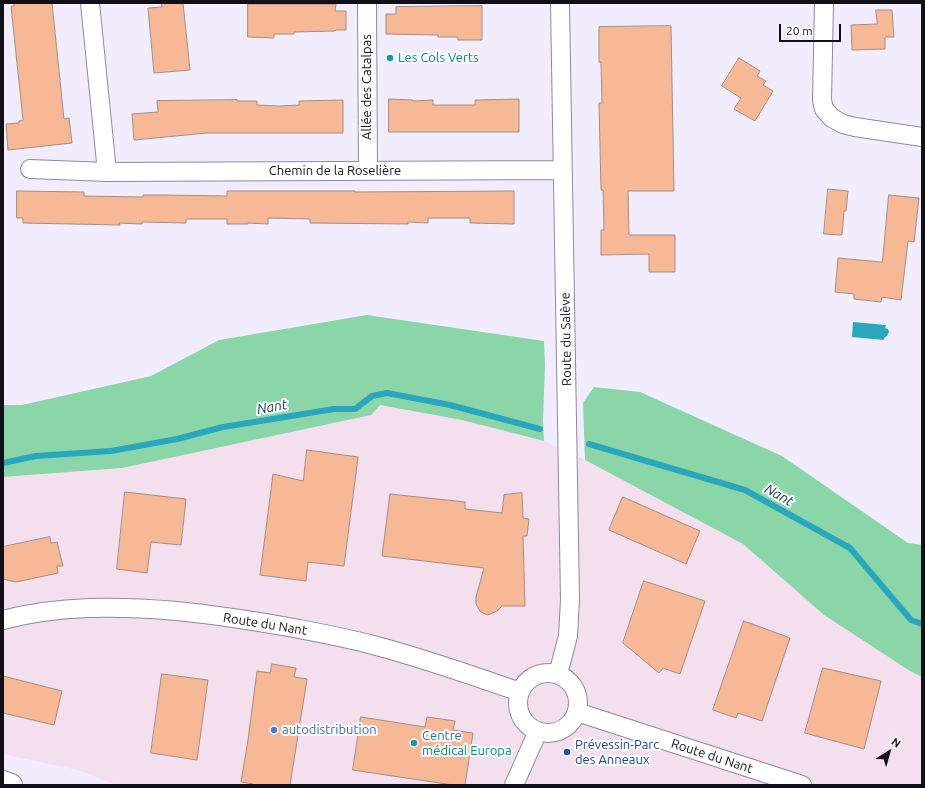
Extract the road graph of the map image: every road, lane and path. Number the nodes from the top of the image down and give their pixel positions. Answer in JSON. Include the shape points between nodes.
{"nodes":[{"id":1,"x":90,"y":3,"type":"edge"},
{"id":2,"x":366,"y":3,"type":"edge"},
{"id":3,"x":560,"y":3,"type":"edge"},
{"id":4,"x":824,"y":3,"type":"edge"},
{"id":5,"x":922,"y":137,"type":"edge"},
{"id":6,"x":30,"y":169,"type":"dead end"},
{"id":7,"x":562,"y":170,"type":"junction"},
{"id":8,"x":368,"y":171,"type":"junction"},
{"id":9,"x":107,"y":172,"type":"junction"},
{"id":10,"x":3,"y":620,"type":"edge"},
{"id":11,"x":558,"y":674,"type":"junction"},
{"id":12,"x":520,"y":692,"type":"junction"},
{"id":13,"x":577,"y":712,"type":"junction"},
{"id":14,"x":538,"y":731,"type":"junction"},
{"id":15,"x":3,"y":782,"type":"edge"},
{"id":16,"x":11,"y":785,"type":"edge"},
{"id":17,"x":514,"y":785,"type":"edge"},
{"id":18,"x":802,"y":785,"type":"edge"}],
"edges":[{"from":1,"to":9,"type":"street"},
{"from":2,"to":8,"type":"street","name":"Allée des Catalpas"},
{"from":3,"to":7,"type":"street","name":"Route du Salève"},
{"from":4,"to":5,"type":"street","via":[[824,109],[832,118],[855,128]]},
{"from":6,"to":9,"type":"street","name":"Chemin de la Roselière"},
{"from":7,"to":8,"type":"street","name":"Chemin de la Roselière"},
{"from":7,"to":11,"type":"street","name":"Route du Salève","via":[[570,600],[568,636]]},
{"from":8,"to":9,"type":"street","name":"Chemin de la Roselière"},
{"from":10,"to":12,"type":"street","name":"Route du Nant","via":[[50,611],[89,608],[195,613],[333,635],[417,657]]},
{"from":11,"to":12,"type":"street","via":[[545,672],[532,677]]},
{"from":11,"to":13,"type":"street","via":[[574,686],[578,699]]},
{"from":12,"to":14,"type":"street","via":[[519,712],[526,724]]},
{"from":13,"to":14,"type":"street","via":[[571,722],[561,730],[550,733]]},
{"from":13,"to":18,"type":"street","name":"Route du Nant"},
{"from":14,"to":17,"type":"street"},
{"from":15,"to":16,"type":"main road"}]}
